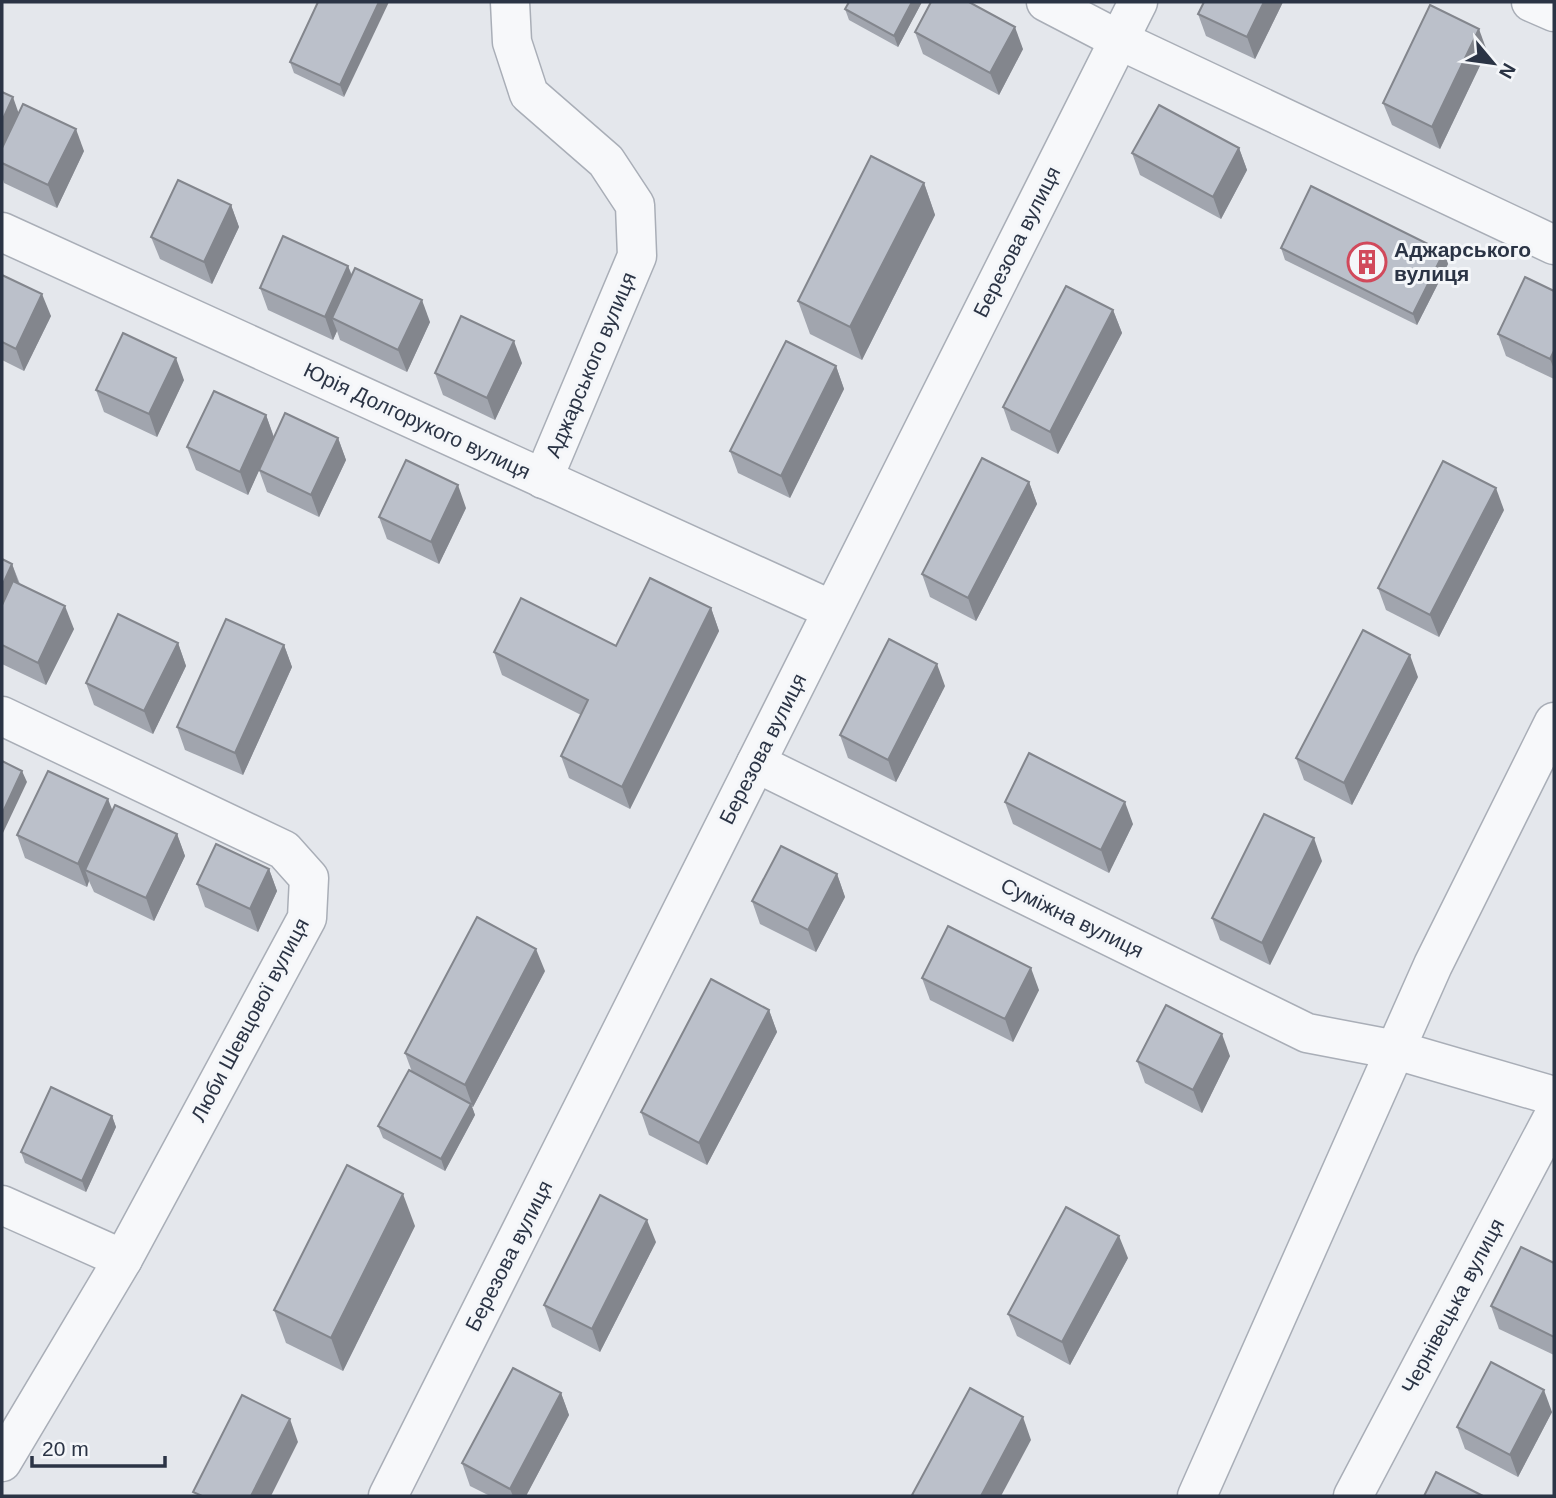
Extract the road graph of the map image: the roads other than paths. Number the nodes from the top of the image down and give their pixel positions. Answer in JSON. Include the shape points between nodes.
{"nodes":[{"id":1,"x":510,"y":2,"type":"edge"},
{"id":2,"x":1046,"y":2,"type":"edge"},
{"id":3,"x":1138,"y":2,"type":"edge"},
{"id":4,"x":1531,"y":2,"type":"edge"},
{"id":5,"x":1554,"y":12,"type":"edge"},
{"id":6,"x":1119,"y":40,"type":"junction"},
{"id":7,"x":2,"y":232,"type":"edge"},
{"id":8,"x":1554,"y":245,"type":"edge"},
{"id":9,"x":543,"y":479,"type":"junction"},
{"id":10,"x":832,"y":610,"type":"junction"},
{"id":11,"x":2,"y":716,"type":"edge"},
{"id":12,"x":1554,"y":722,"type":"edge"},
{"id":13,"x":756,"y":763,"type":"junction"},
{"id":14,"x":1396,"y":1050,"type":"junction"},
{"id":15,"x":1554,"y":1096,"type":"edge"},
{"id":16,"x":1554,"y":1115,"type":"edge"},
{"id":17,"x":2,"y":1205,"type":"edge"},
{"id":18,"x":123,"y":1259,"type":"junction"},
{"id":19,"x":2,"y":1462,"type":"edge"},
{"id":20,"x":388,"y":1496,"type":"edge"},
{"id":21,"x":1197,"y":1496,"type":"edge"},
{"id":22,"x":1353,"y":1496,"type":"edge"}],
"edges":[{"from":1,"to":9,"type":"street","name":"Аджарського вулиця","via":[[512,42],[530,94],[606,161],[635,205],[637,256]]},
{"from":2,"to":6,"type":"street"},
{"from":3,"to":6,"type":"street","name":"Березова вулиця"},
{"from":4,"to":5,"type":"street"},
{"from":6,"to":8,"type":"street"},
{"from":6,"to":10,"type":"street","name":"Березова вулиця"},
{"from":7,"to":9,"type":"street","name":"Юрія Долгорукого вулиця"},
{"from":9,"to":10,"type":"street","name":"Юрія Долгорукого вулиця"},
{"from":10,"to":13,"type":"street","name":"Березова вулиця"},
{"from":11,"to":18,"type":"street","name":"Люби Шевцової вулиця","via":[[284,850],[309,878],[307,918]]},
{"from":12,"to":14,"type":"street","via":[[1433,965]]},
{"from":13,"to":14,"type":"street","name":"Суміжна вулиця","via":[[1307,1033]]},
{"from":13,"to":20,"type":"street","name":"Березова вулиця"},
{"from":14,"to":15,"type":"street","name":"Суміжна вулиця"},
{"from":14,"to":21,"type":"street"},
{"from":16,"to":22,"type":"street","name":"Чернівецька вулиця"},
{"from":17,"to":18,"type":"street"},
{"from":18,"to":19,"type":"street","name":"Люби Шевцової вулиця"}]}
